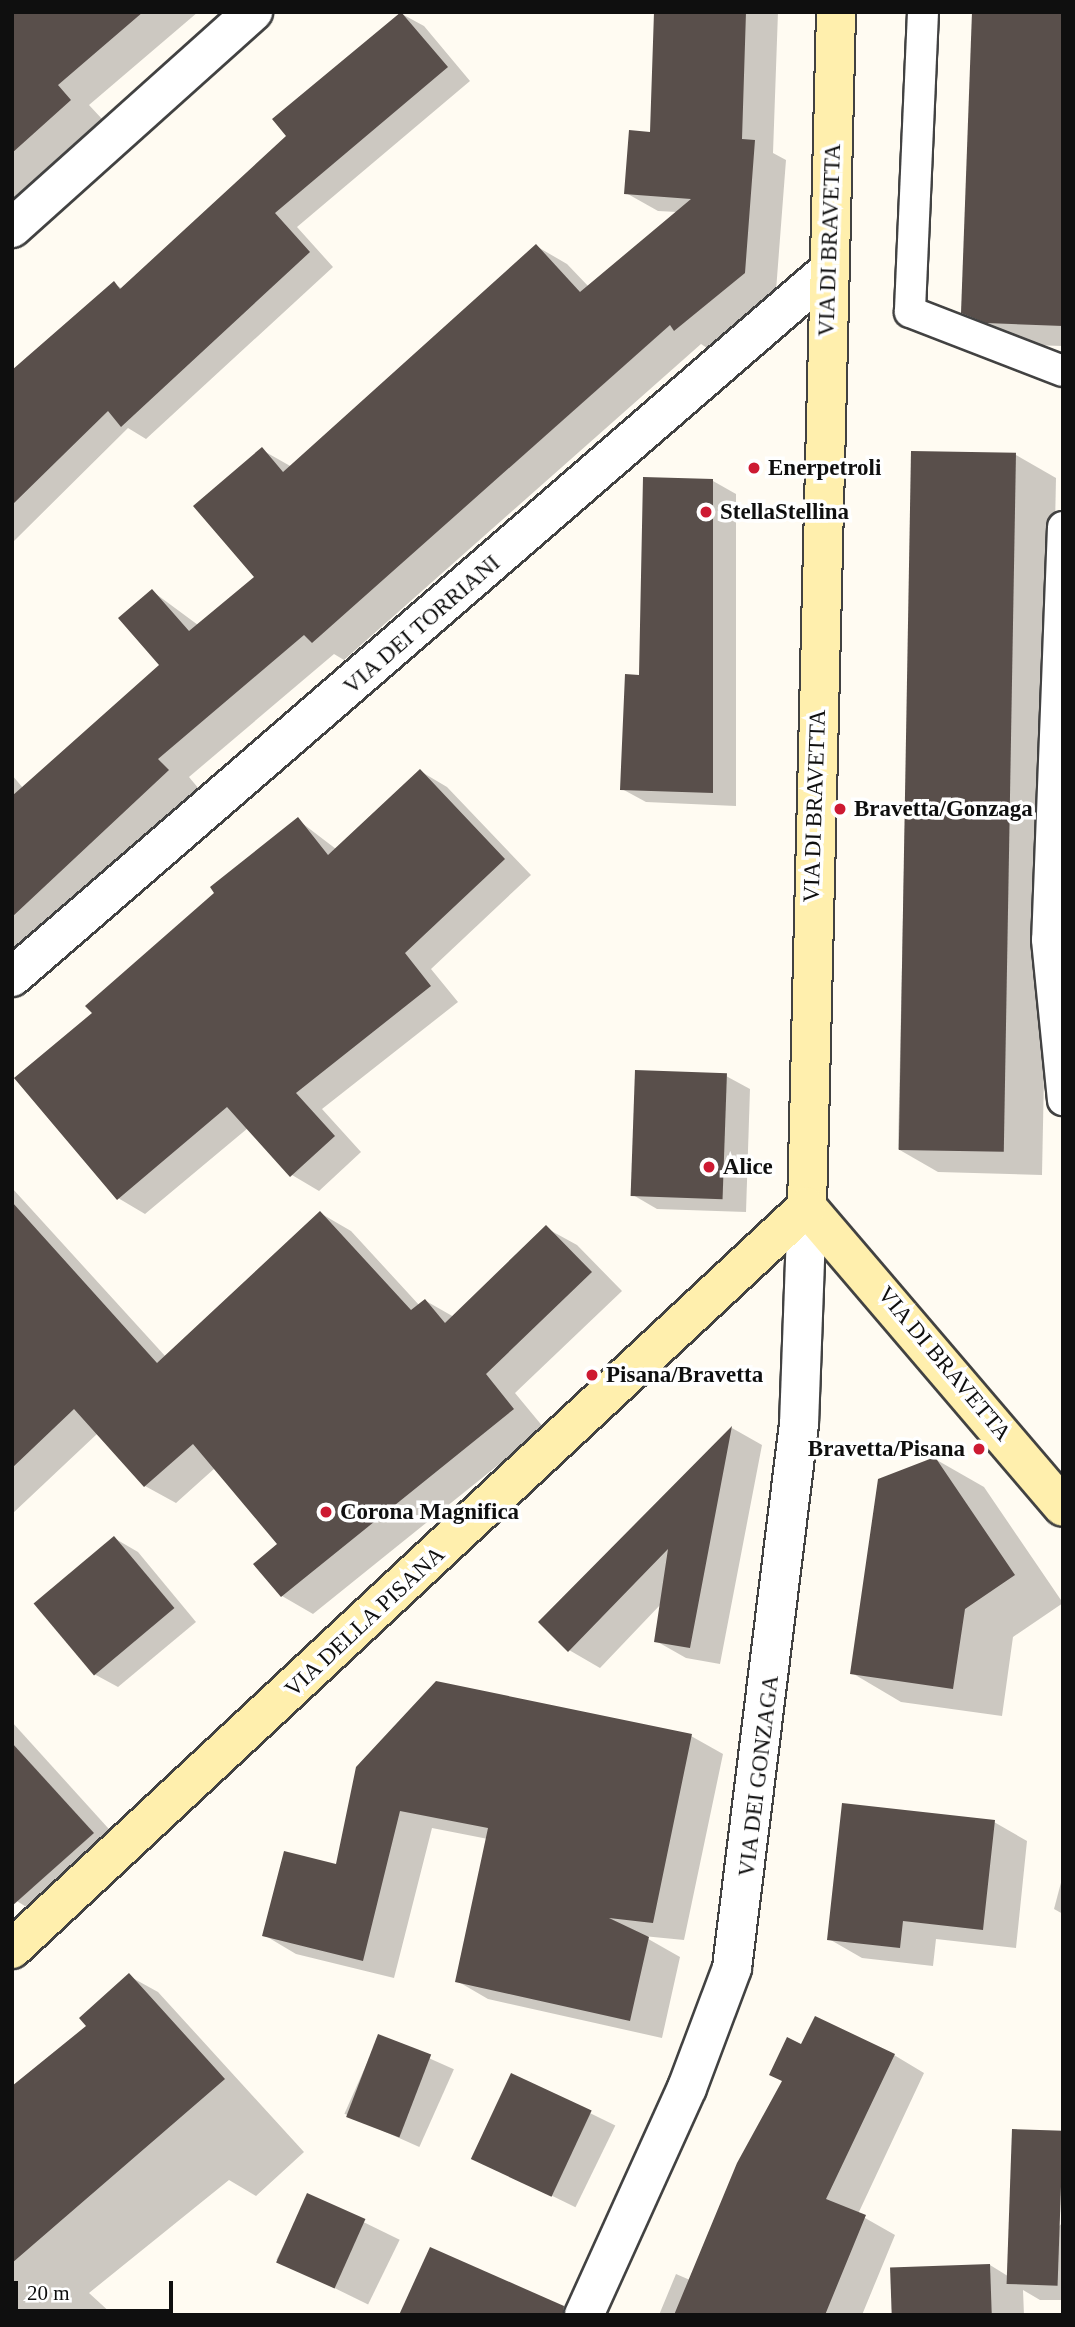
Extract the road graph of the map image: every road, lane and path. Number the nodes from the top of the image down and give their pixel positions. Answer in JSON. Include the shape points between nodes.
{"nodes":[{"id":1,"x":253,"y":12,"type":"edge"},
{"id":2,"x":836,"y":12,"type":"edge"},
{"id":3,"x":923,"y":12,"type":"edge"},
{"id":4,"x":12,"y":228,"type":"edge"},
{"id":5,"x":829,"y":270,"type":"junction"},
{"id":6,"x":1063,"y":371,"type":"edge"},
{"id":7,"x":1063,"y":527,"type":"edge"},
{"id":8,"x":12,"y":976,"type":"edge"},
{"id":9,"x":1063,"y":1100,"type":"edge"},
{"id":10,"x":807,"y":1207,"type":"junction"},
{"id":11,"x":1063,"y":1507,"type":"edge"},
{"id":12,"x":12,"y":1949,"type":"edge"},
{"id":13,"x":584,"y":2315,"type":"edge"}],
"edges":[{"from":1,"to":4,"type":"street"},
{"from":2,"to":5,"type":"main road","name":"VIA DI BRAVETTA"},
{"from":3,"to":6,"type":"lane","via":[[910,312]]},
{"from":5,"to":8,"type":"street","name":"VIA DEI TORRIANI"},
{"from":5,"to":10,"type":"main road","name":"VIA DI BRAVETTA"},
{"from":7,"to":9,"type":"lane","via":[[1047,940]]},
{"from":10,"to":11,"type":"main road","name":"VIA DI BRAVETTA"},
{"from":10,"to":12,"type":"main road","name":"VIA DELLA PISANA"},
{"from":10,"to":13,"type":"street","name":"VIA DEI GONZAGA","via":[[799,1424],[732,1968],[687,2088]]}]}
